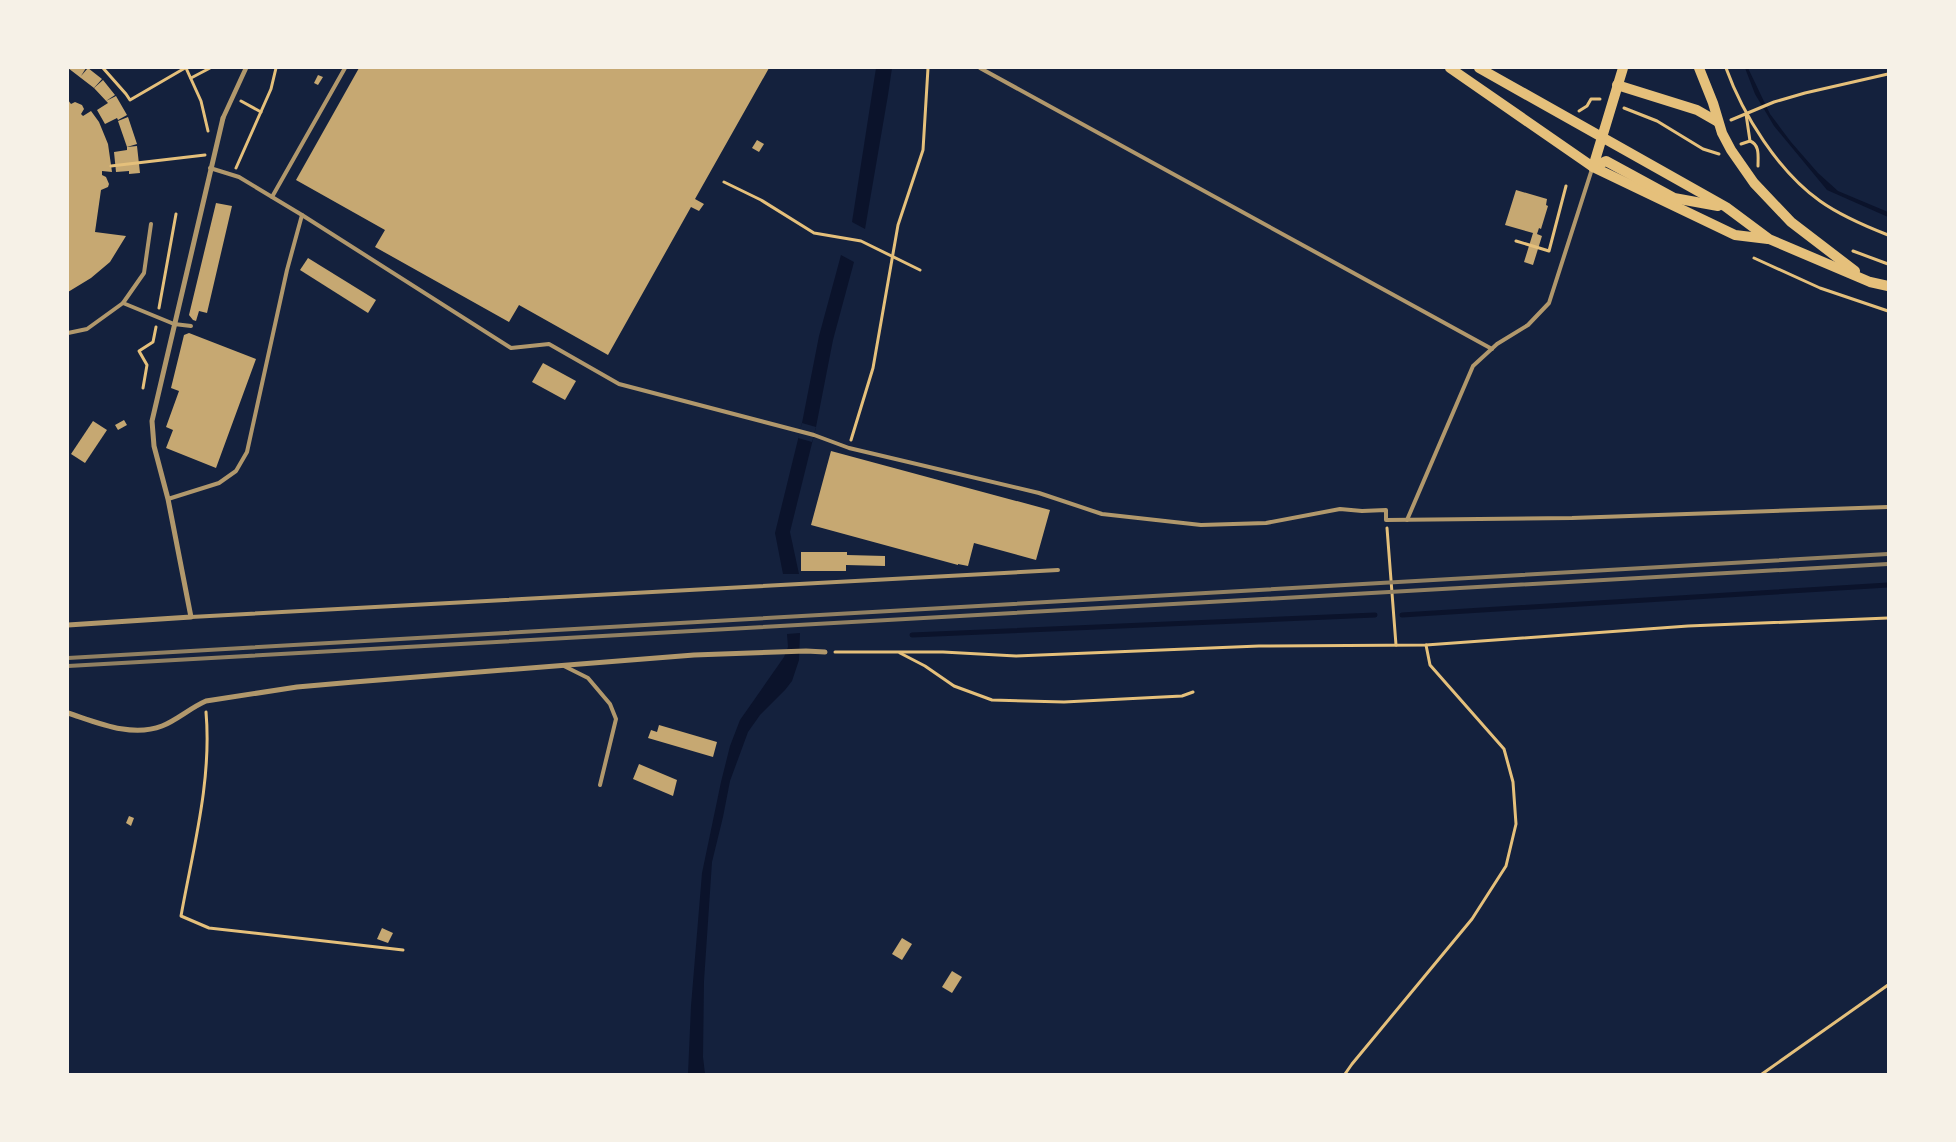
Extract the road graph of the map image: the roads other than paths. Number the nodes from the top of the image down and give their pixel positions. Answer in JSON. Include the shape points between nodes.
{"nodes":[{"id":1,"x":246,"y":68,"type":"edge"},
{"id":2,"x":345,"y":68,"type":"edge"},
{"id":3,"x":980,"y":68,"type":"edge"},
{"id":4,"x":1450,"y":68,"type":"edge"},
{"id":5,"x":1479,"y":68,"type":"edge"},
{"id":6,"x":1623,"y":68,"type":"edge"},
{"id":7,"x":1699,"y":68,"type":"edge"},
{"id":8,"x":1617,"y":85,"type":"junction"},
{"id":9,"x":223,"y":118,"type":"joint"},
{"id":10,"x":1718,"y":122,"type":"junction"},
{"id":11,"x":1602,"y":137,"type":"junction"},
{"id":12,"x":1593,"y":167,"type":"junction"},
{"id":13,"x":210,"y":168,"type":"junction"},
{"id":14,"x":272,"y":197,"type":"junction"},
{"id":15,"x":1726,"y":207,"type":"junction"},
{"id":16,"x":302,"y":215,"type":"junction"},
{"id":17,"x":151,"y":224,"type":"dead end"},
{"id":18,"x":1769,"y":239,"type":"junction"},
{"id":19,"x":1870,"y":282,"type":"junction"},
{"id":20,"x":1888,"y":286,"type":"edge"},
{"id":21,"x":122,"y":303,"type":"junction"},
{"id":22,"x":174,"y":324,"type":"junction"},
{"id":23,"x":191,"y":326,"type":"dead end"},
{"id":24,"x":68,"y":333,"type":"edge"},
{"id":25,"x":1492,"y":349,"type":"junction"},
{"id":26,"x":168,"y":499,"type":"junction"},
{"id":27,"x":1888,"y":507,"type":"edge"},
{"id":28,"x":1406,"y":520,"type":"junction"},
{"id":29,"x":1058,"y":570,"type":"dead end"},
{"id":30,"x":190,"y":617,"type":"junction"},
{"id":31,"x":68,"y":625,"type":"edge"},
{"id":32,"x":825,"y":652,"type":"road end"},
{"id":33,"x":564,"y":666,"type":"junction"},
{"id":34,"x":68,"y":713,"type":"edge"},
{"id":35,"x":600,"y":785,"type":"dead end"}],
"edges":[{"from":1,"to":9,"type":"street"},
{"from":2,"to":14,"type":"lane"},
{"from":3,"to":25,"type":"lane"},
{"from":4,"to":12,"type":"main road"},
{"from":5,"to":11,"type":"main road"},
{"from":6,"to":8,"type":"main road"},
{"from":7,"to":10,"type":"main road"},
{"from":8,"to":10,"type":"main road","via":[[1697,110]]},
{"from":8,"to":11,"type":"main road"},
{"from":9,"to":13,"type":"street"},
{"from":10,"to":19,"type":"main road","via":[[1731,150],[1779,211]]},
{"from":11,"to":12,"type":"main road"},
{"from":11,"to":15,"type":"main road"},
{"from":12,"to":15,"type":"main road","via":[[1606,161],[1674,198]]},
{"from":12,"to":18,"type":"main road","via":[[1735,235]]},
{"from":12,"to":25,"type":"lane","via":[[1549,304],[1528,325]]},
{"from":13,"to":14,"type":"lane","via":[[232,175]]},
{"from":13,"to":22,"type":"street"},
{"from":14,"to":16,"type":"lane"},
{"from":15,"to":18,"type":"main road"},
{"from":16,"to":26,"type":"lane","via":[[247,452],[236,471],[219,483]]},
{"from":16,"to":28,"type":"lane","via":[[511,348],[549,344],[619,384],[800,431],[849,448],[1039,493],[1102,514],[1201,525],[1266,523],[1340,509],[1386,510],[1386,520]]},
{"from":17,"to":21,"type":"lane","via":[[144,273]]},
{"from":18,"to":19,"type":"main road"},
{"from":19,"to":20,"type":"main road"},
{"from":21,"to":22,"type":"lane"},
{"from":21,"to":24,"type":"lane","via":[[87,329]]},
{"from":22,"to":23,"type":"lane"},
{"from":22,"to":26,"type":"street","via":[[152,421],[154,446]]},
{"from":25,"to":28,"type":"lane","via":[[1473,366]]},
{"from":26,"to":30,"type":"street"},
{"from":27,"to":28,"type":"lane"},
{"from":29,"to":30,"type":"lane"},
{"from":30,"to":31,"type":"street"},
{"from":32,"to":33,"type":"street","via":[[694,655]]},
{"from":33,"to":34,"type":"street","via":[[297,688],[206,701],[162,726],[141,730],[113,727]]},
{"from":33,"to":35,"type":"lane","via":[[588,678],[610,704],[616,719]]}]}
